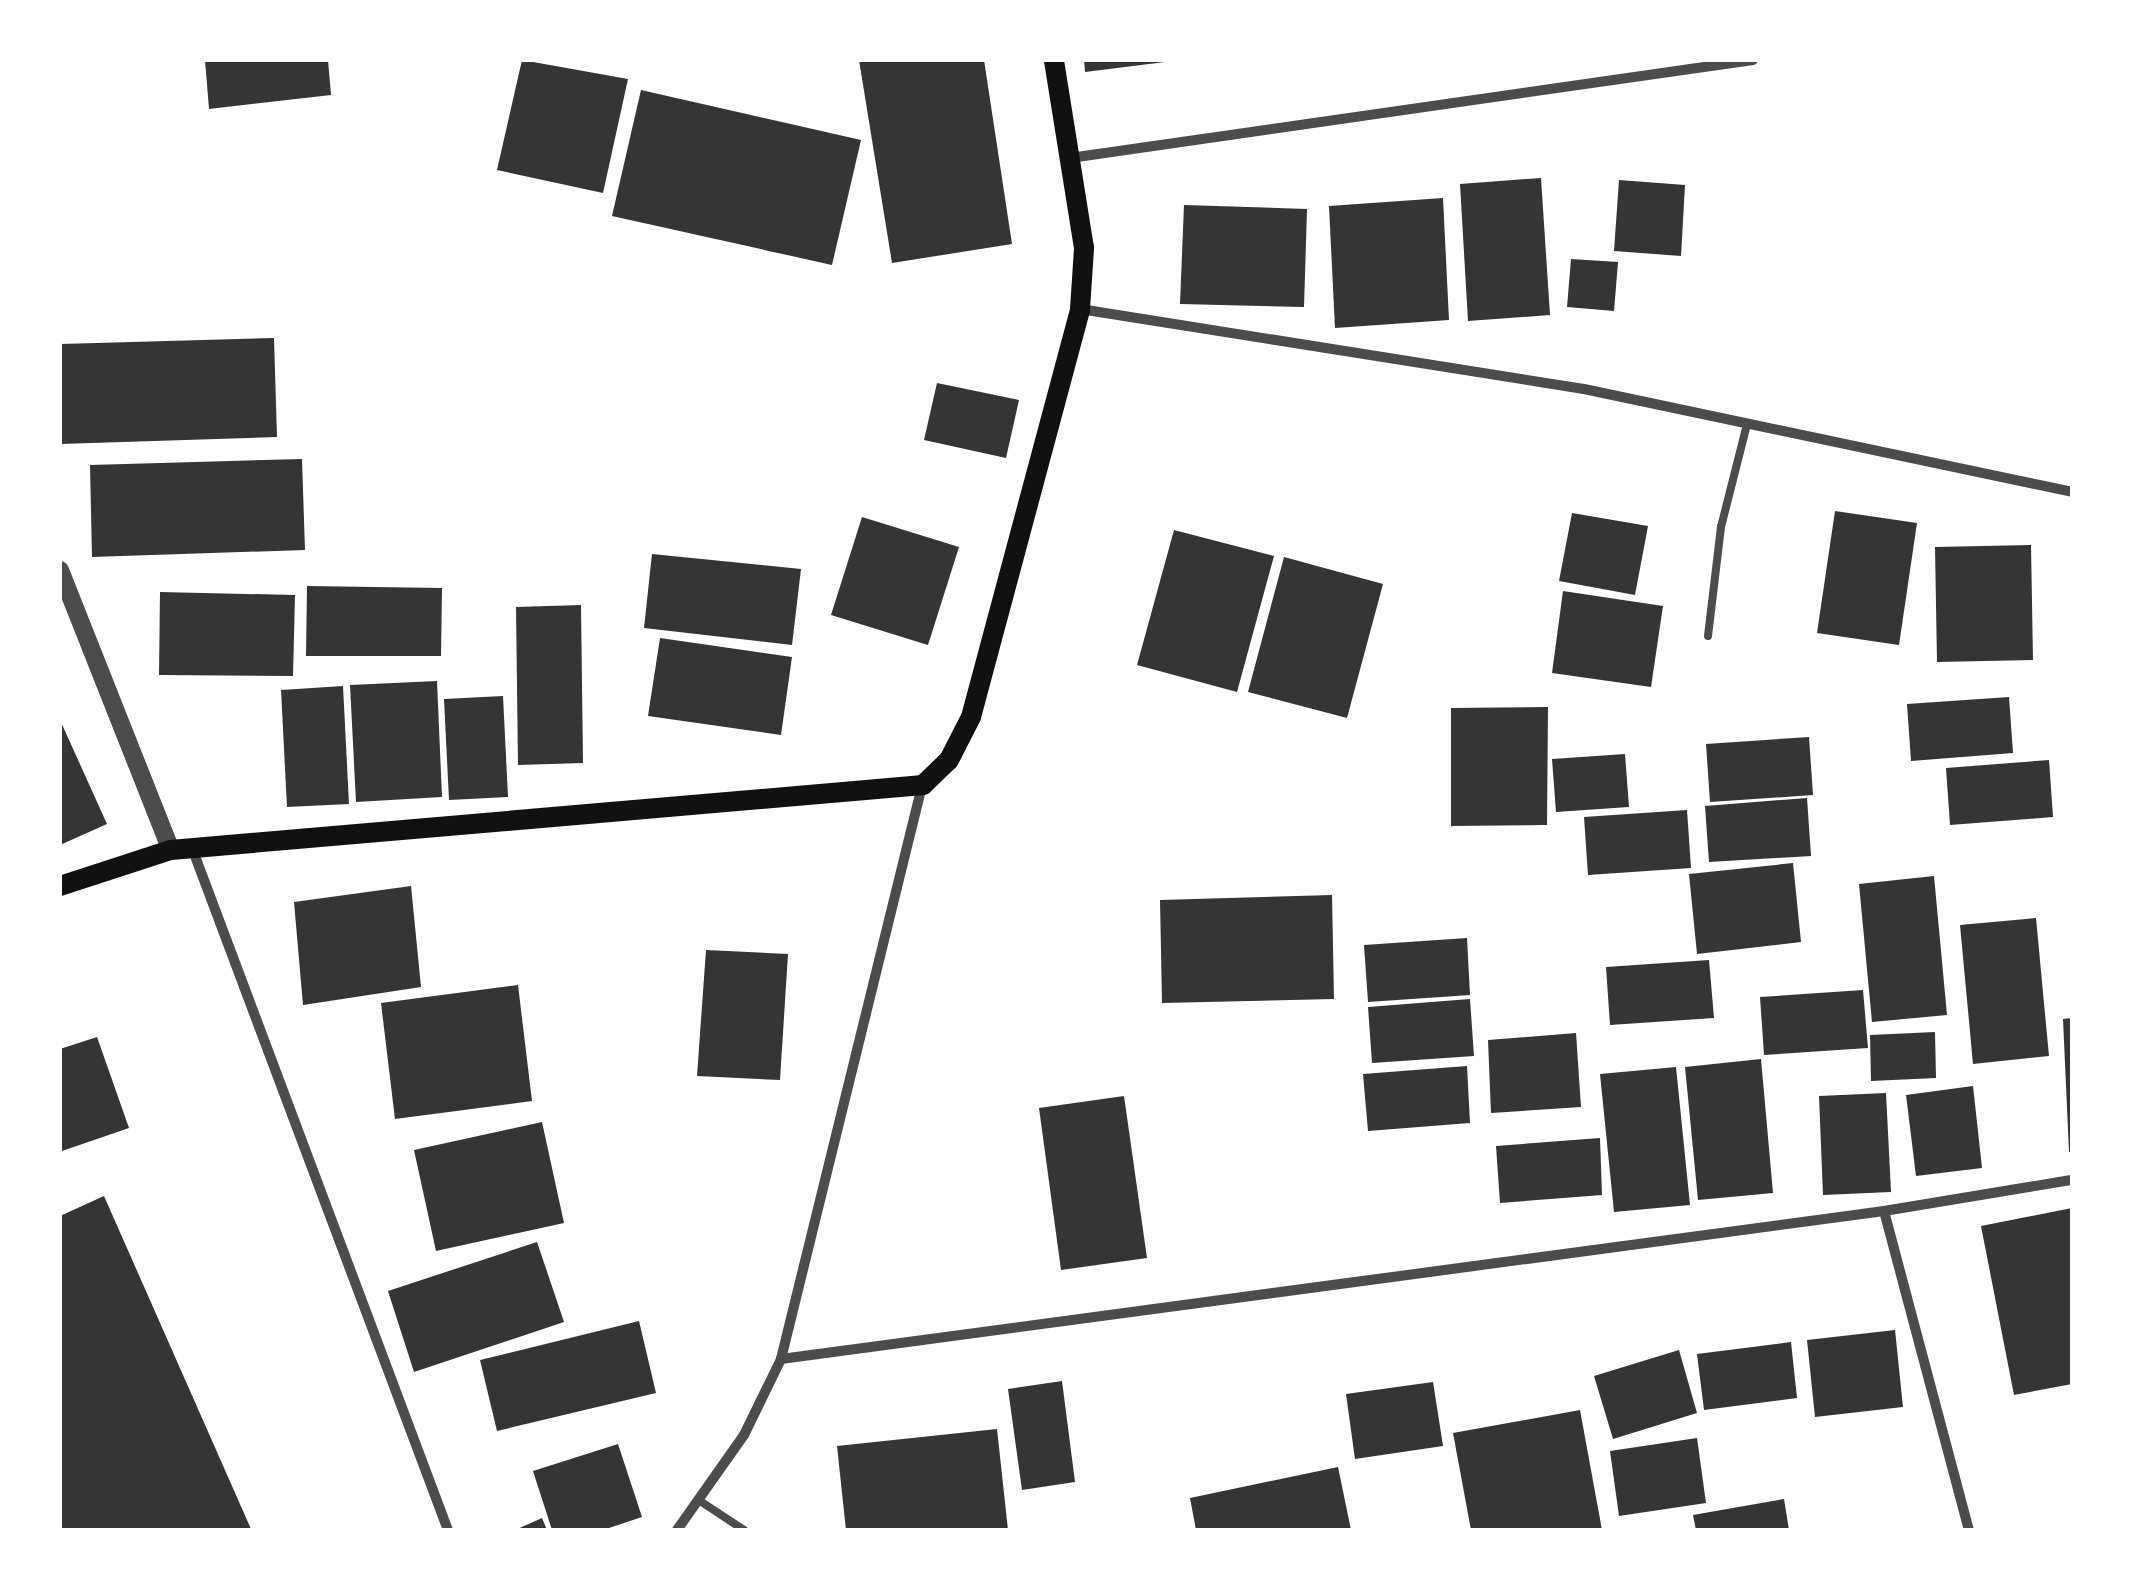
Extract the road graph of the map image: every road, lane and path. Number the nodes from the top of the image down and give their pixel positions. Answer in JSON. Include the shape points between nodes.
{"nodes":[{"id":1,"x":1054,"y":60,"type":"edge"},
{"id":2,"x":1753,"y":60,"type":"edge"},
{"id":3,"x":1070,"y":158,"type":"junction"},
{"id":4,"x":1080,"y":309,"type":"junction"},
{"id":5,"x":1748,"y":424,"type":"junction"},
{"id":6,"x":2072,"y":492,"type":"edge"},
{"id":7,"x":60,"y":570,"type":"edge"},
{"id":8,"x":1708,"y":636,"type":"dead end"},
{"id":9,"x":922,"y":785,"type":"junction"},
{"id":10,"x":182,"y":849,"type":"junction"},
{"id":11,"x":60,"y":886,"type":"edge"},
{"id":12,"x":2072,"y":1180,"type":"edge"},
{"id":13,"x":1884,"y":1211,"type":"junction"},
{"id":14,"x":780,"y":1359,"type":"junction"},
{"id":15,"x":700,"y":1501,"type":"junction"},
{"id":16,"x":448,"y":1530,"type":"edge"},
{"id":17,"x":677,"y":1530,"type":"edge"},
{"id":18,"x":744,"y":1530,"type":"edge"},
{"id":19,"x":1969,"y":1530,"type":"edge"}],
"edges":[{"from":1,"to":3,"type":"main road"},
{"from":2,"to":3,"type":"street"},
{"from":3,"to":4,"type":"main road","via":[[1084,248]]},
{"from":4,"to":5,"type":"street","via":[[1584,389]]},
{"from":4,"to":9,"type":"main road","via":[[972,718],[949,760]]},
{"from":5,"to":6,"type":"street"},
{"from":5,"to":8,"type":"lane","via":[[1721,527]]},
{"from":7,"to":10,"type":"street"},
{"from":9,"to":10,"type":"main road"},
{"from":9,"to":14,"type":"street"},
{"from":10,"to":11,"type":"main road"},
{"from":10,"to":16,"type":"street"},
{"from":12,"to":13,"type":"street"},
{"from":13,"to":14,"type":"street"},
{"from":13,"to":19,"type":"street"},
{"from":14,"to":15,"type":"street","via":[[744,1436]]},
{"from":15,"to":17,"type":"street"},
{"from":15,"to":18,"type":"lane"}]}
